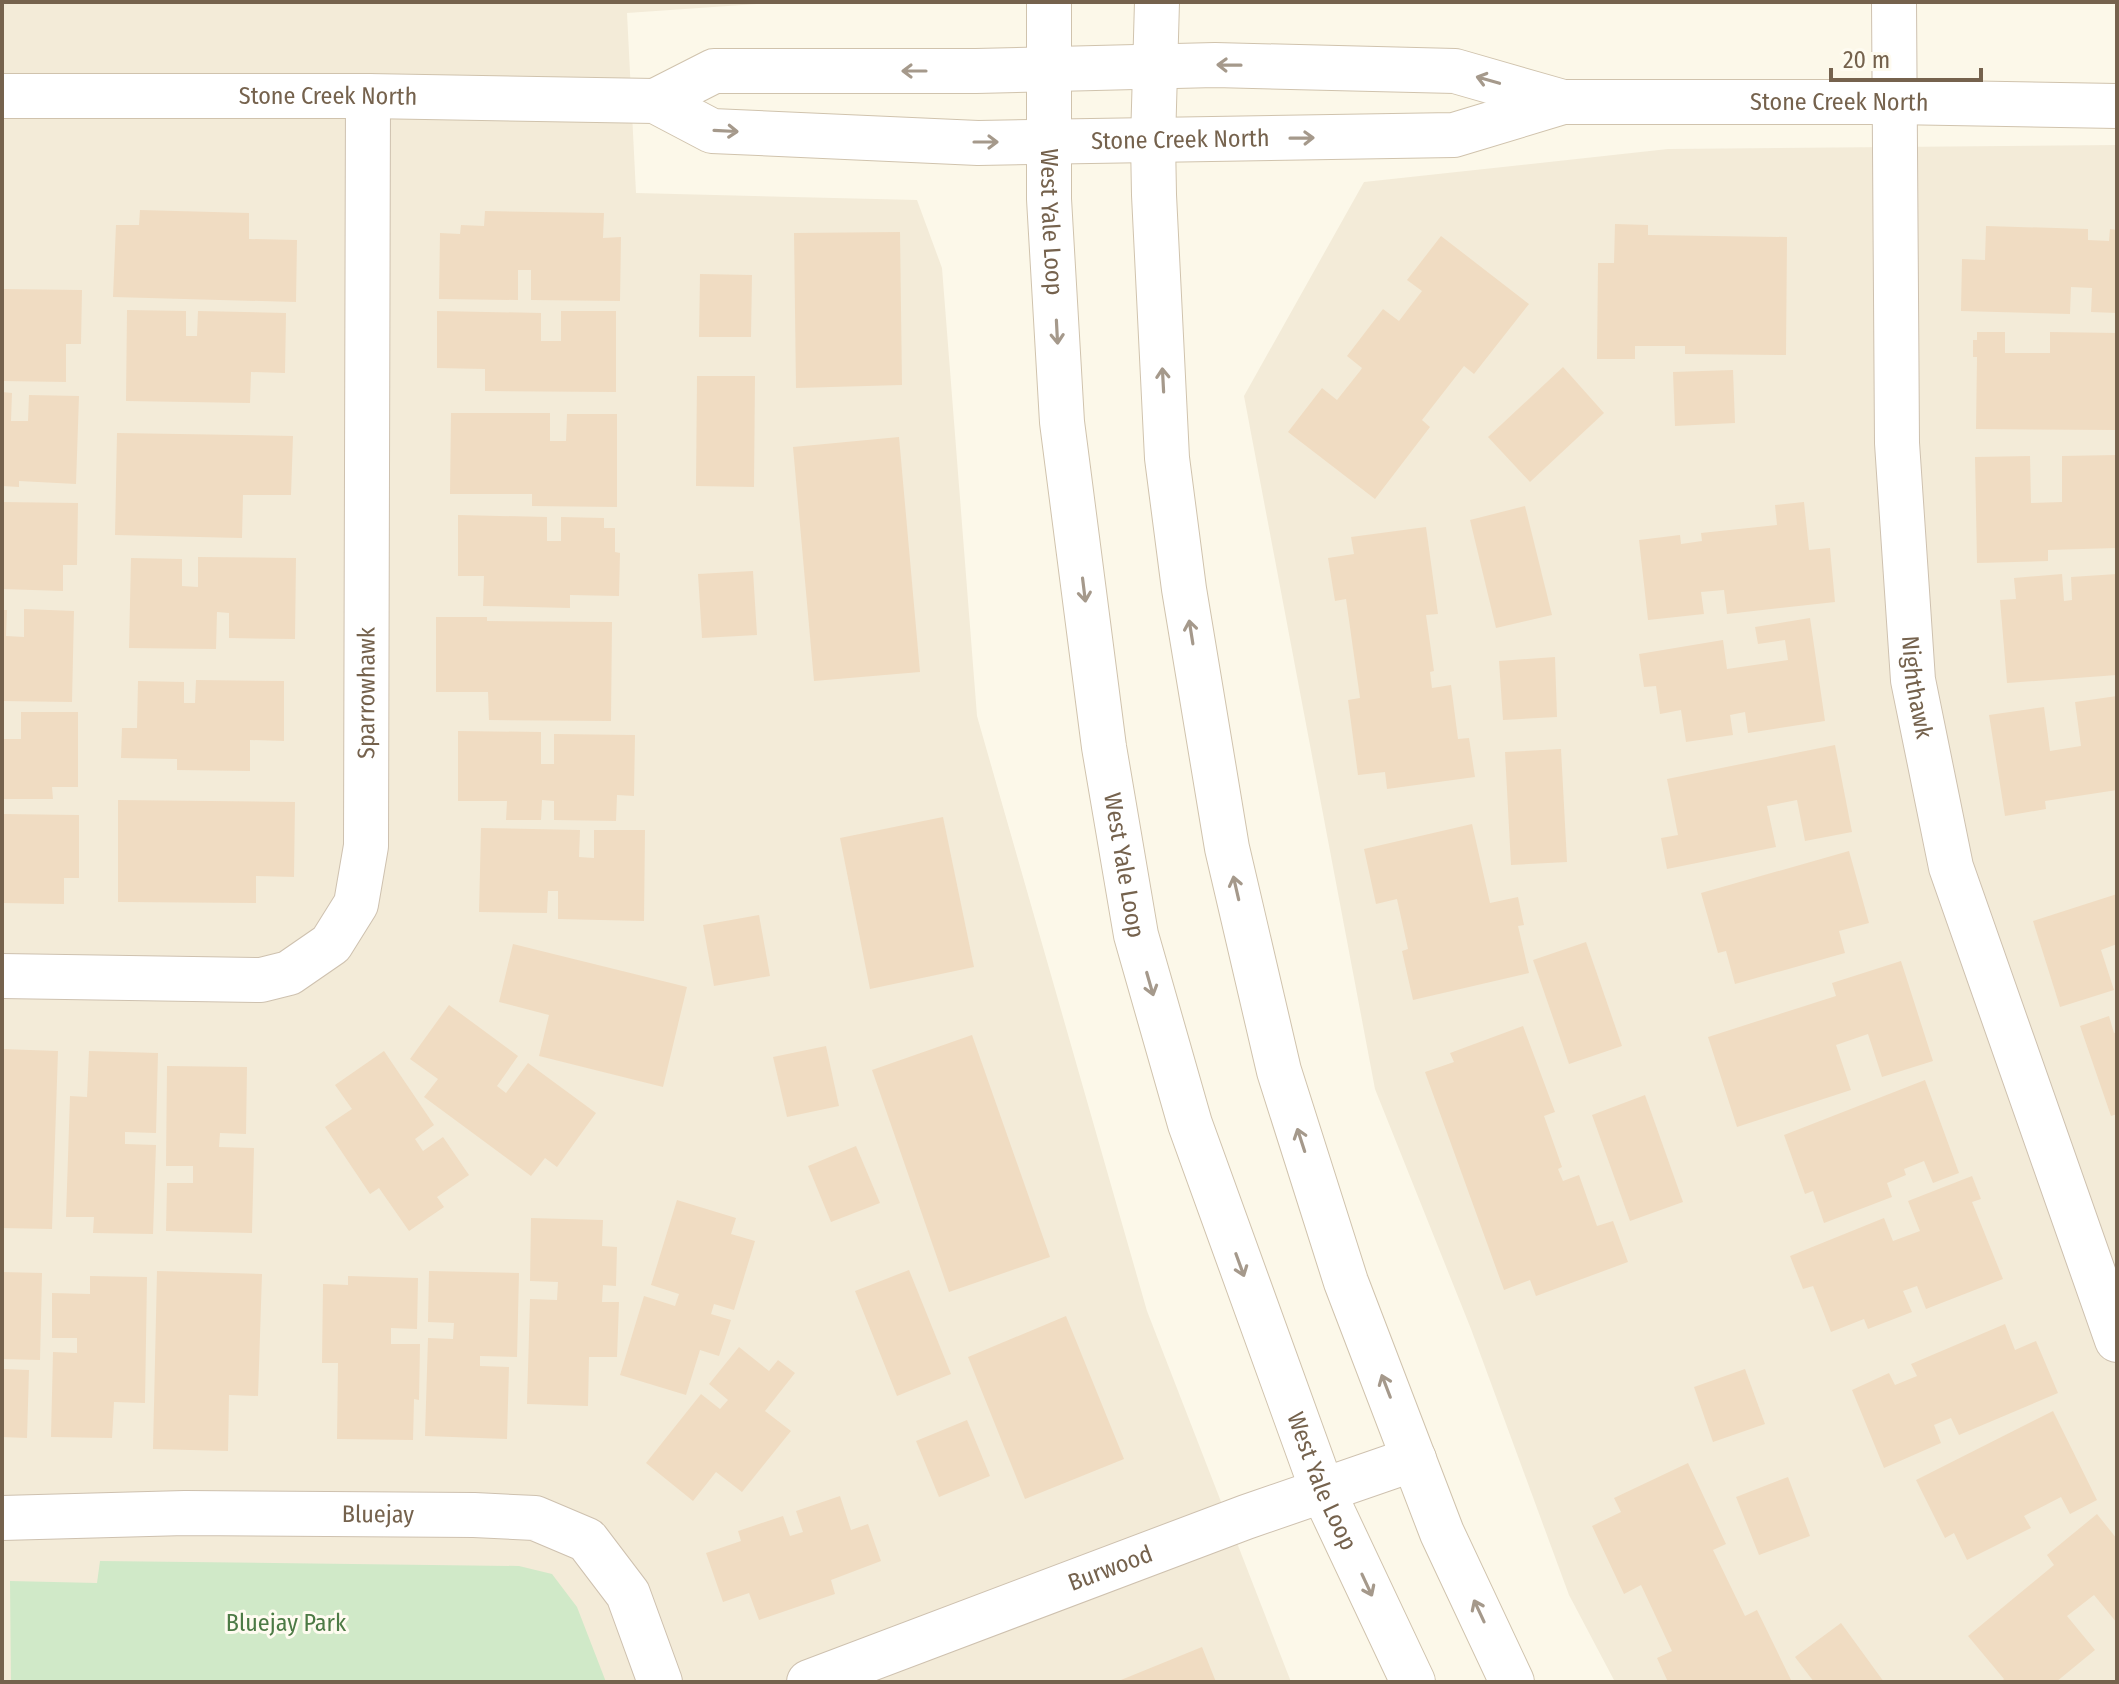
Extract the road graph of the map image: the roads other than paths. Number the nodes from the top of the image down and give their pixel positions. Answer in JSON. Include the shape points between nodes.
{"nodes":[{"id":1,"x":1049,"y":2,"type":"edge"},
{"id":2,"x":1157,"y":2,"type":"edge"},
{"id":3,"x":1894,"y":2,"type":"edge"},
{"id":4,"x":1048,"y":67,"type":"junction"},
{"id":5,"x":1155,"y":67,"type":"junction"},
{"id":6,"x":2,"y":96,"type":"edge"},
{"id":7,"x":368,"y":96,"type":"junction"},
{"id":8,"x":655,"y":101,"type":"junction"},
{"id":9,"x":1563,"y":102,"type":"junction"},
{"id":10,"x":1893,"y":102,"type":"junction"},
{"id":11,"x":2117,"y":106,"type":"edge"},
{"id":12,"x":1153,"y":141,"type":"junction"},
{"id":13,"x":1048,"y":142,"type":"junction"},
{"id":14,"x":2,"y":976,"type":"edge"},
{"id":15,"x":2117,"y":1340,"type":"edge"},
{"id":16,"x":1414,"y":1459,"type":"junction"},
{"id":17,"x":1322,"y":1489,"type":"junction"},
{"id":18,"x":2,"y":1518,"type":"edge"},
{"id":19,"x":660,"y":1682,"type":"edge"},
{"id":20,"x":809,"y":1682,"type":"edge"},
{"id":21,"x":1413,"y":1682,"type":"edge"},
{"id":22,"x":1512,"y":1682,"type":"edge"}],
"edges":[{"from":1,"to":4,"type":"street","name":"West Yale Loop"},
{"from":2,"to":5,"type":"street"},
{"from":3,"to":10,"type":"street","name":"Nighthawk"},
{"from":4,"to":5,"type":"street","name":"Stone Creek North"},
{"from":4,"to":8,"type":"street","name":"Stone Creek North","one_way":true,"via":[[714,71]]},
{"from":4,"to":13,"type":"street","name":"West Yale Loop"},
{"from":9,"to":5,"type":"street","name":"Stone Creek North","one_way":true,"via":[[1455,71]]},
{"from":5,"to":12,"type":"street"},
{"from":6,"to":7,"type":"street","name":"Stone Creek North"},
{"from":7,"to":8,"type":"street","name":"Stone Creek North"},
{"from":7,"to":14,"type":"street","name":"Sparrowhawk","via":[[366,846],[356,904],[331,944],[289,973],[261,980]]},
{"from":8,"to":13,"type":"street","name":"Stone Creek North","one_way":true,"via":[[712,131]]},
{"from":9,"to":10,"type":"street","name":"Stone Creek North"},
{"from":12,"to":9,"type":"street","name":"Stone Creek North","one_way":true,"via":[[1454,135]]},
{"from":10,"to":11,"type":"street","name":"Stone Creek North"},
{"from":10,"to":15,"type":"street","name":"Nighthawk","via":[[1897,443],[1913,680],[1951,867]]},
{"from":12,"to":13,"type":"street","name":"Stone Creek North"},
{"from":16,"to":12,"type":"street","one_way":true,"via":[[1346,1282],[1279,1071],[1227,848],[1167,458]]},
{"from":13,"to":17,"type":"street","name":"West Yale Loop","one_way":true,"via":[[1062,422],[1104,747],[1136,935],[1190,1124]]},
{"from":16,"to":17,"type":"street","name":"Burwood"},
{"from":22,"to":16,"type":"street","one_way":true,"via":[[1442,1533]]},
{"from":17,"to":20,"type":"street","name":"Burwood"},
{"from":17,"to":21,"type":"street","name":"West Yale Loop","one_way":true},
{"from":18,"to":19,"type":"street","name":"Bluejay","via":[[185,1513],[535,1518],[587,1540],[612,1572],[628,1594]]}]}
